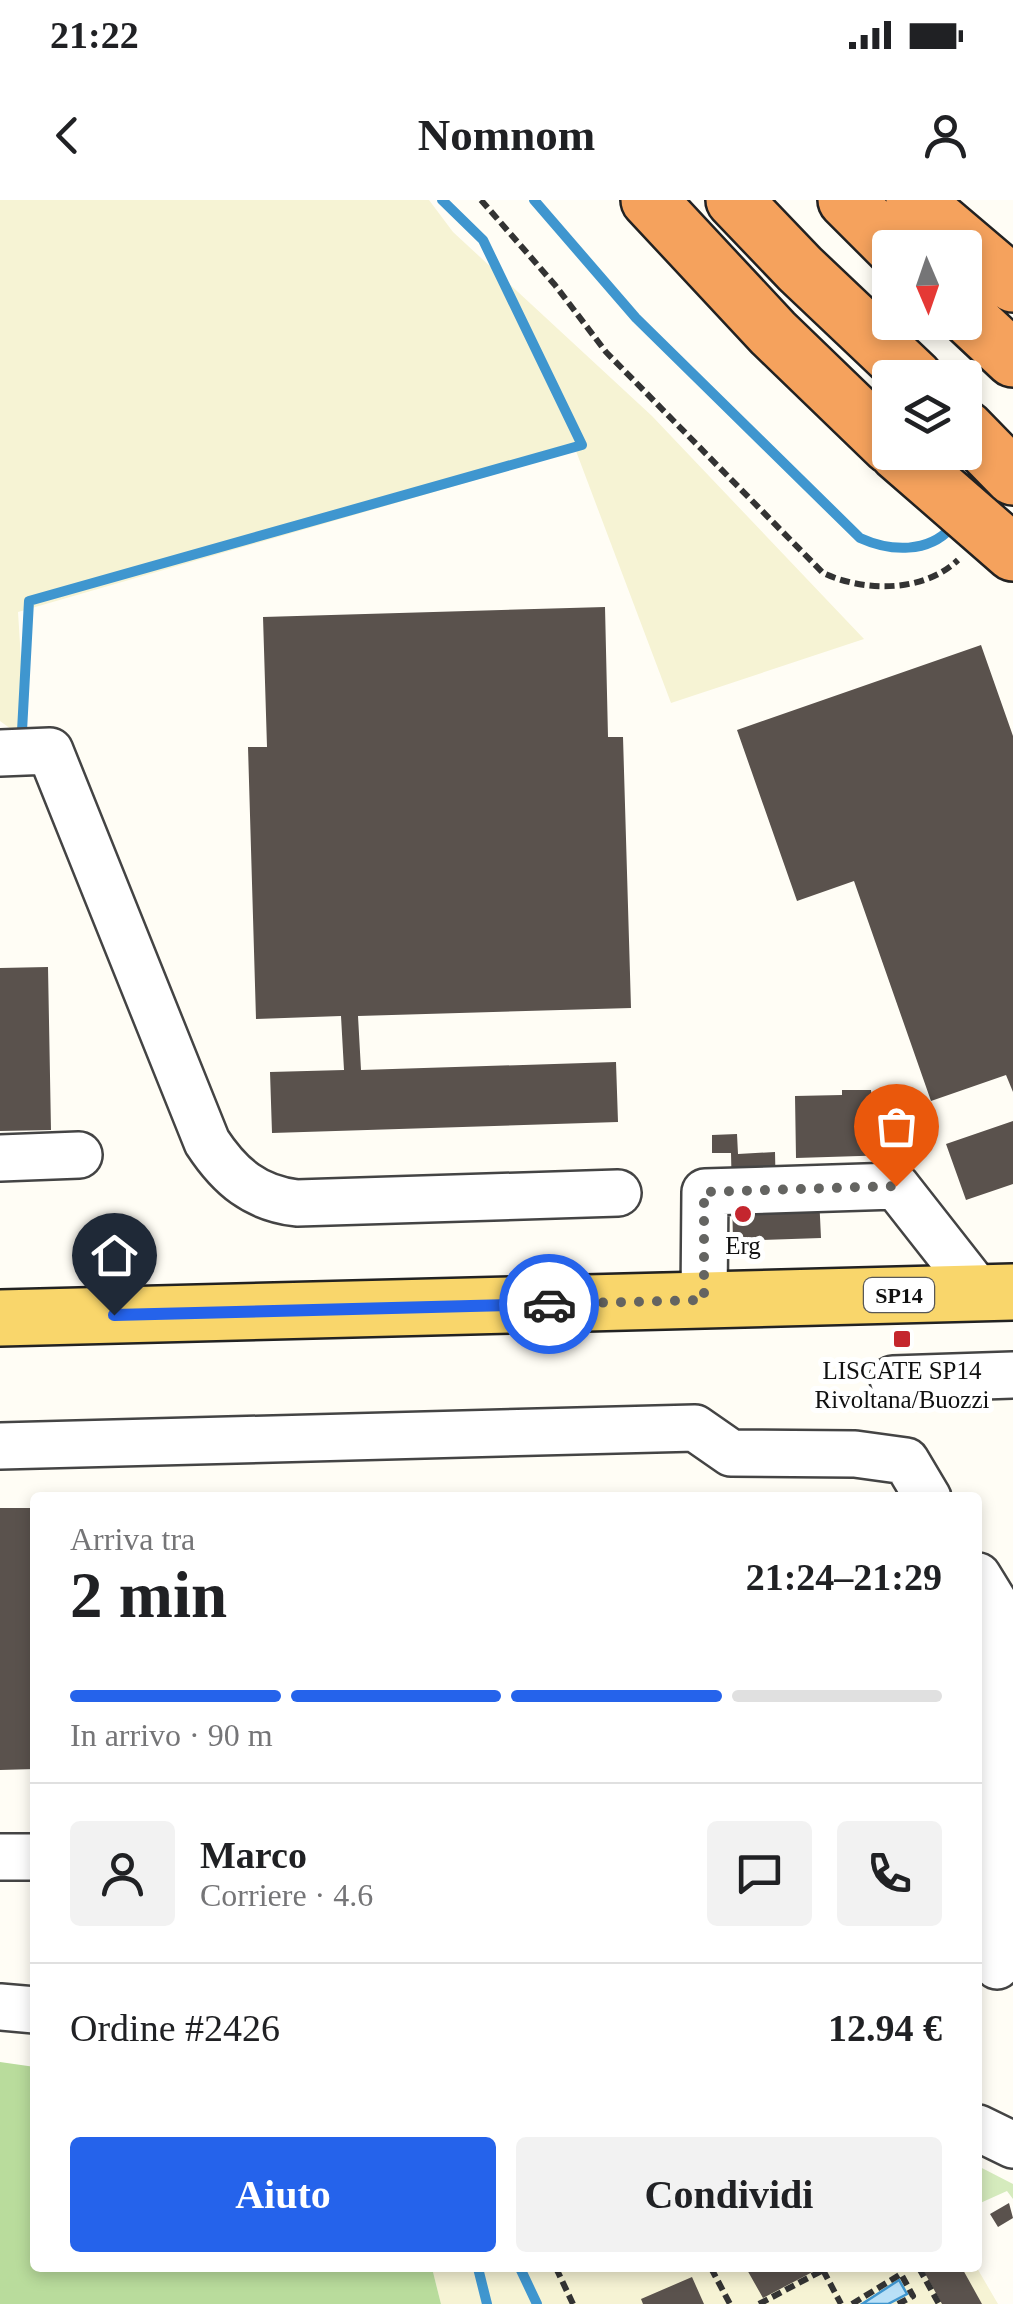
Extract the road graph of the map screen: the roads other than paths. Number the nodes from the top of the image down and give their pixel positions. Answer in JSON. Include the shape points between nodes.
{"nodes":[{"id":1,"x":648,"y":200,"type":"edge"},
{"id":2,"x":734,"y":200,"type":"edge"},
{"id":3,"x":846,"y":200,"type":"edge"},
{"id":4,"x":914,"y":200,"type":"edge"},
{"id":5,"x":876,"y":230,"type":"edge"},
{"id":6,"x":1013,"y":284,"type":"edge"},
{"id":7,"x":982,"y":330,"type":"edge"},
{"id":8,"x":895,"y":360,"type":"edge"},
{"id":9,"x":1013,"y":360,"type":"edge"},
{"id":10,"x":872,"y":429,"type":"edge"},
{"id":11,"x":982,"y":445,"type":"edge"},
{"id":12,"x":914,"y":470,"type":"edge"},
{"id":13,"x":1013,"y":477,"type":"edge"},
{"id":14,"x":990,"y":552,"type":"edge"},
{"id":15,"x":0,"y":753,"type":"edge"},
{"id":16,"x":79,"y":1155,"type":"dead end"},
{"id":17,"x":0,"y":1158,"type":"edge"},
{"id":18,"x":618,"y":1193,"type":"dead end"},
{"id":19,"x":997,"y":1292,"type":"edge"},
{"id":20,"x":704,"y":1300,"type":"junction"},
{"id":21,"x":0,"y":1318,"type":"edge"},
{"id":22,"x":1013,"y":1375,"type":"edge"},
{"id":23,"x":893,"y":1379,"type":"dead end"},
{"id":24,"x":0,"y":1446,"type":"edge"},
{"id":25,"x":924,"y":1492,"type":"edge"},
{"id":26,"x":982,"y":1582,"type":"edge"},
{"id":27,"x":30,"y":1857,"type":"edge"},
{"id":28,"x":0,"y":1858,"type":"edge"},
{"id":29,"x":987,"y":1909,"type":"edge"},
{"id":30,"x":997,"y":1966,"type":"dead end"},
{"id":31,"x":0,"y":2007,"type":"edge"},
{"id":32,"x":30,"y":2010,"type":"edge"},
{"id":33,"x":982,"y":2130,"type":"edge"},
{"id":34,"x":1013,"y":2145,"type":"edge"}],
"edges":[{"from":1,"to":10,"type":"highway"},
{"from":2,"to":8,"type":"highway"},
{"from":3,"to":5,"type":"highway"},
{"from":4,"to":6,"type":"highway"},
{"from":7,"to":9,"type":"highway"},
{"from":11,"to":13,"type":"highway"},
{"from":12,"to":14,"type":"highway"},
{"from":15,"to":18,"type":"street","via":[[50,751],[208,1142],[238,1180],[263,1196],[297,1203]]},
{"from":16,"to":17,"type":"street"},
{"from":19,"to":20,"type":"main road","number":"SP14"},
{"from":19,"to":20,"type":"street","via":[[896,1186],[704,1192]]},
{"from":20,"to":21,"type":"main road","number":"SP14"},
{"from":22,"to":23,"type":"street"},
{"from":24,"to":25,"type":"street","via":[[695,1428],[731,1453],[855,1454],[906,1462]]},
{"from":26,"to":29,"type":"street","via":[[994,1602]]},
{"from":27,"to":28,"type":"street"},
{"from":29,"to":30,"type":"street"},
{"from":31,"to":32,"type":"street"},
{"from":33,"to":34,"type":"street"}]}
